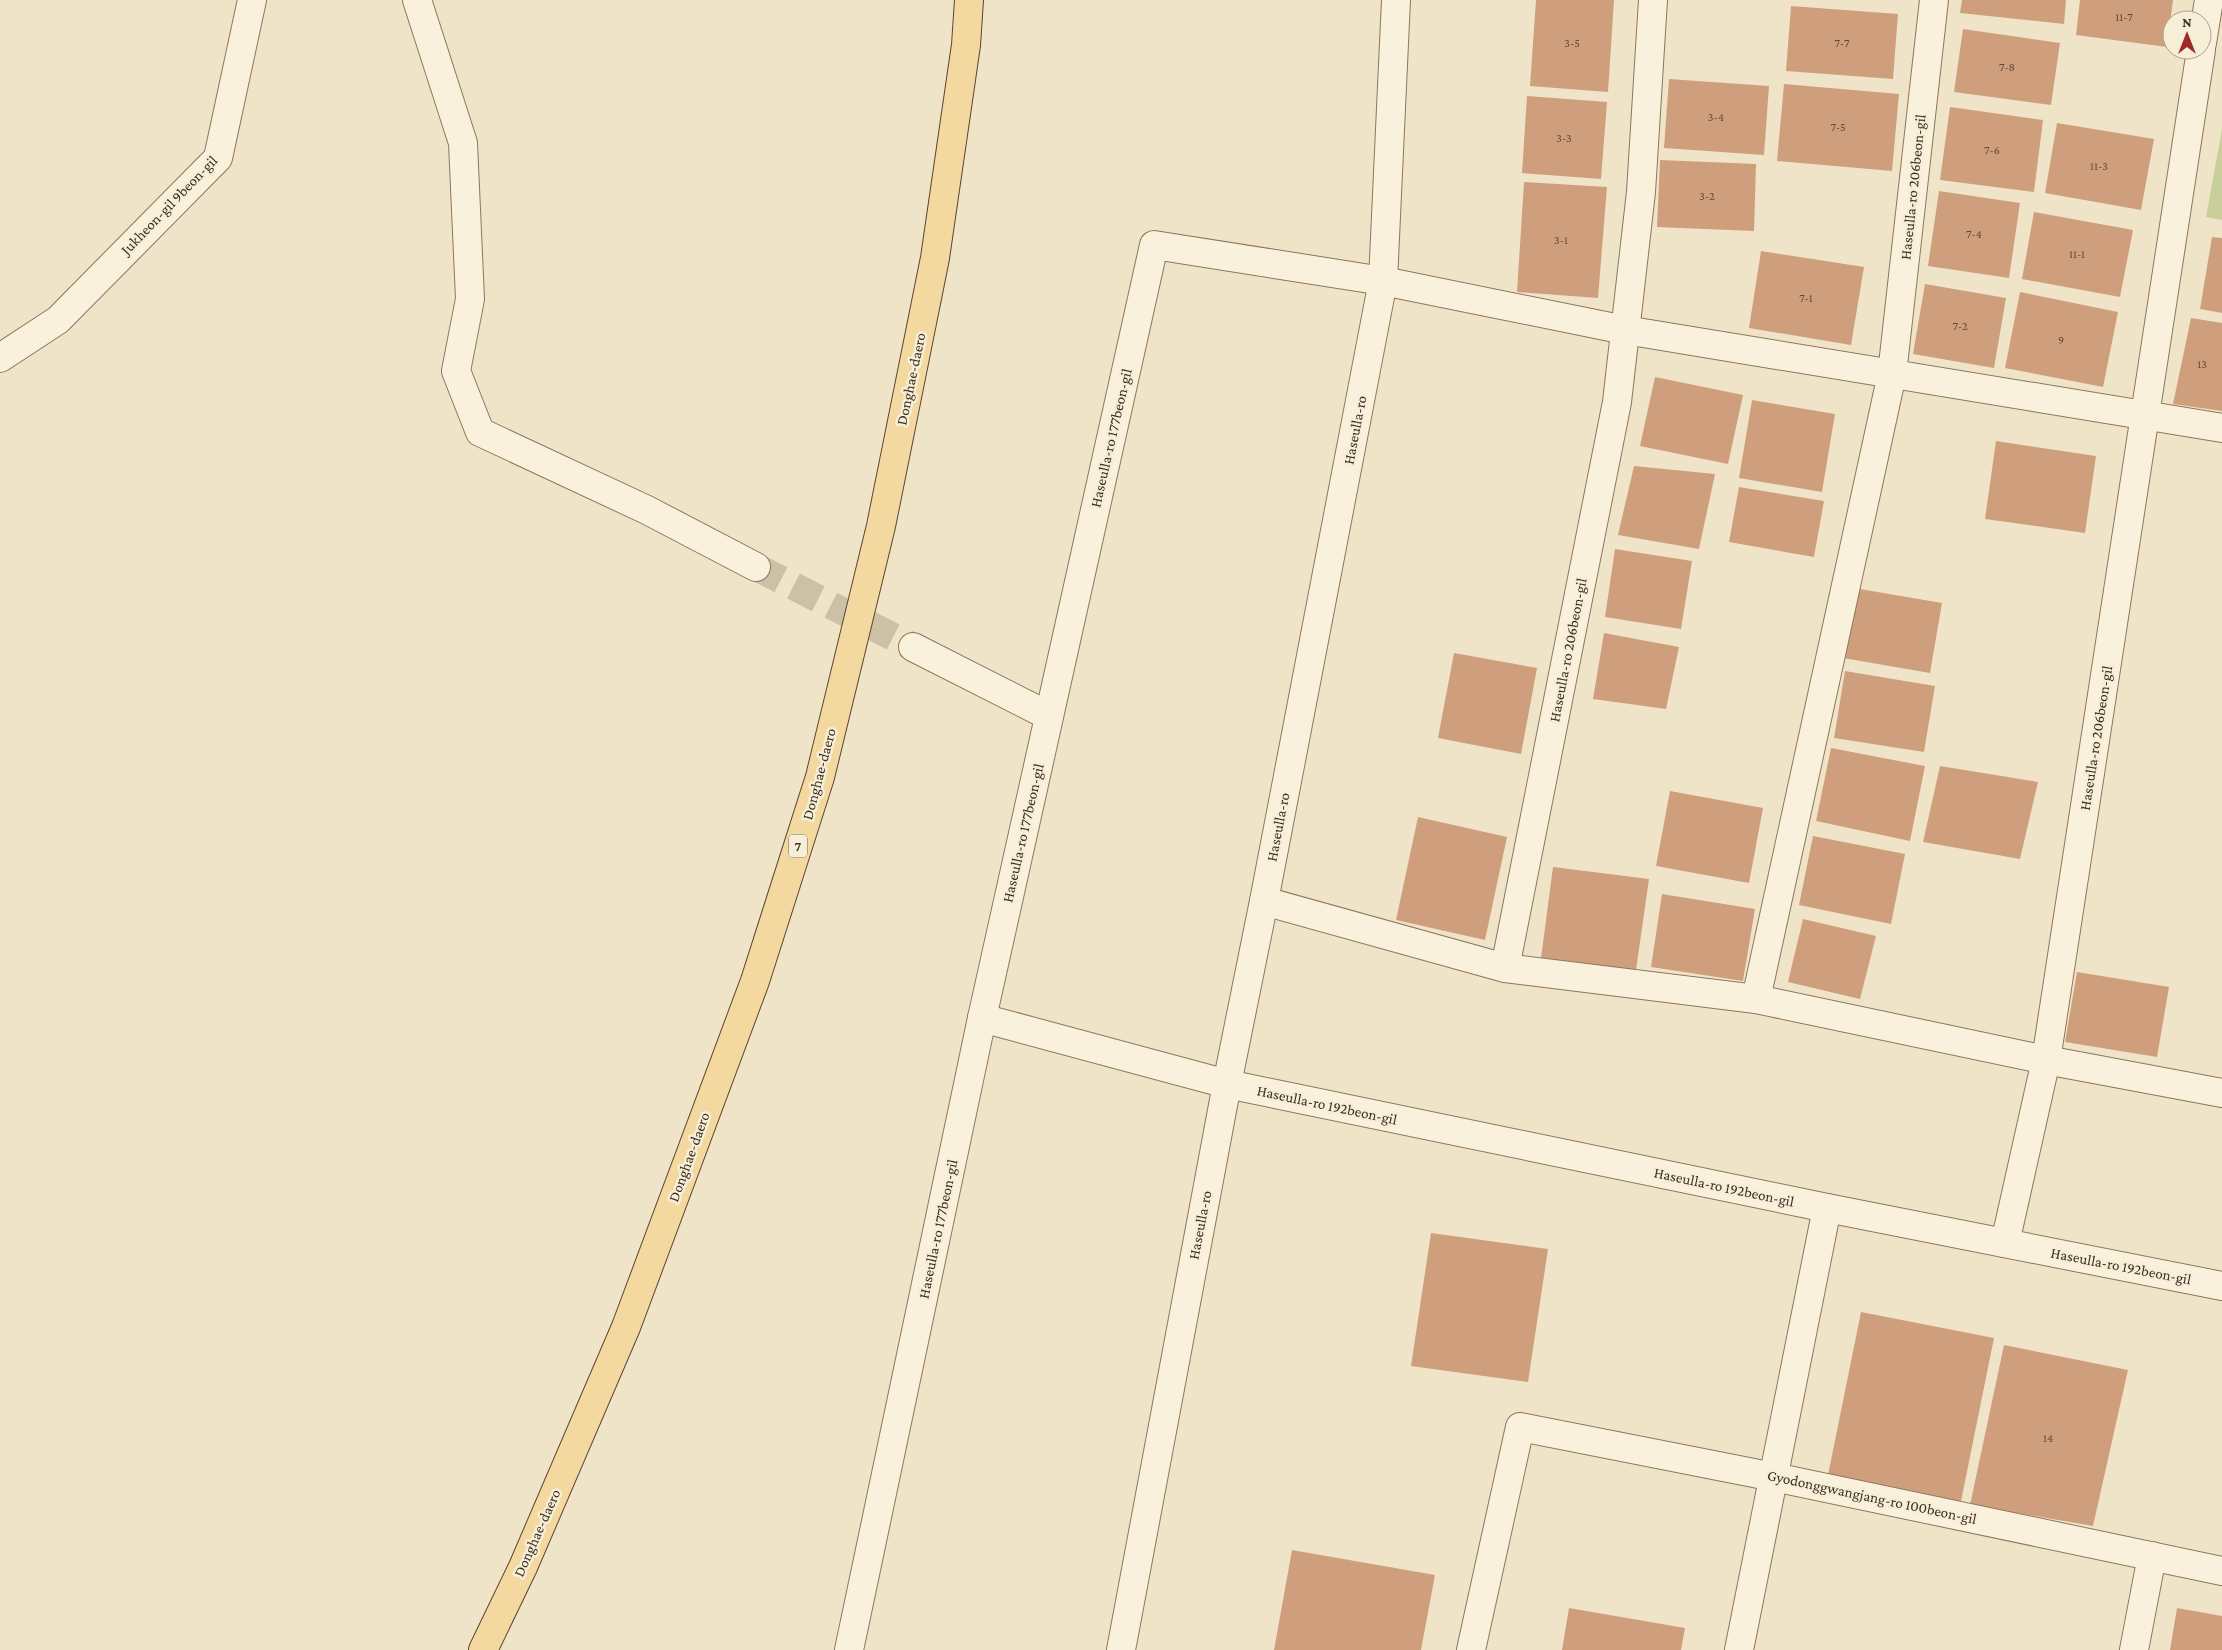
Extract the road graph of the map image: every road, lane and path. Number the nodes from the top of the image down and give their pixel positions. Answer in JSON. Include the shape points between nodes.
{"nodes":[{"id":1,"x":252,"y":0,"type":"edge"},
{"id":2,"x":417,"y":0,"type":"edge"},
{"id":3,"x":969,"y":0,"type":"edge"},
{"id":4,"x":1396,"y":0,"type":"edge"},
{"id":5,"x":1653,"y":0,"type":"edge"},
{"id":6,"x":1934,"y":0,"type":"edge"},
{"id":7,"x":2199,"y":60,"type":"edge"},
{"id":8,"x":1383,"y":281,"type":"junction"},
{"id":9,"x":1625,"y":330,"type":"junction"},
{"id":10,"x":0,"y":358,"type":"edge"},
{"id":11,"x":1892,"y":374,"type":"junction"},
{"id":12,"x":2145,"y":416,"type":"junction"},
{"id":13,"x":2222,"y":428,"type":"edge"},
{"id":14,"x":756,"y":567,"type":"tunnel mouth"},
{"id":15,"x":913,"y":647,"type":"tunnel mouth"},
{"id":16,"x":1049,"y":716,"type":"junction"},
{"id":17,"x":1264,"y":901,"type":"junction"},
{"id":18,"x":1505,"y":968,"type":"junction"},
{"id":19,"x":1756,"y":1000,"type":"junction"},
{"id":20,"x":982,"y":1018,"type":"junction"},
{"id":21,"x":2046,"y":1060,"type":"junction"},
{"id":22,"x":1226,"y":1084,"type":"junction"},
{"id":23,"x":2222,"y":1093,"type":"edge"},
{"id":24,"x":1826,"y":1208,"type":"junction"},
{"id":25,"x":2005,"y":1243,"type":"junction"},
{"id":26,"x":2222,"y":1286,"type":"edge"},
{"id":27,"x":1774,"y":1477,"type":"junction"},
{"id":28,"x":2152,"y":1556,"type":"junction"},
{"id":29,"x":2222,"y":1571,"type":"edge"},
{"id":30,"x":483,"y":1650,"type":"edge"},
{"id":31,"x":849,"y":1650,"type":"edge"},
{"id":32,"x":1121,"y":1650,"type":"edge"},
{"id":33,"x":1471,"y":1650,"type":"edge"},
{"id":34,"x":1738,"y":1650,"type":"edge"},
{"id":35,"x":2134,"y":1650,"type":"edge"}],
"edges":[{"from":1,"to":10,"type":"street","name":"Jukheon-gil 9beon-gil","via":[[218,158],[58,320]]},
{"from":2,"to":14,"type":"street","via":[[463,144],[470,299],[456,371],[480,432],[647,510]]},
{"from":3,"to":30,"type":"main road","name":"Donghae-daero","number":"7","via":[[966,45],[935,258],[881,526],[820,778],[755,981],[626,1327],[523,1567]]},
{"from":4,"to":8,"type":"street","name":"Haseulla-ro"},
{"from":5,"to":9,"type":"street","name":"Haseulla-ro 206beon-gil","via":[[1641,192]]},
{"from":6,"to":11,"type":"street","name":"Haseulla-ro 206beon-gil"},
{"from":7,"to":12,"type":"street","name":"Haseulla-ro 206beon-gil"},
{"from":8,"to":9,"type":"street"},
{"from":8,"to":16,"type":"street","name":"Haseulla-ro 177beon-gil","via":[[1154,245]]},
{"from":8,"to":17,"type":"street","name":"Haseulla-ro"},
{"from":9,"to":11,"type":"street"},
{"from":9,"to":18,"type":"street","name":"Haseulla-ro 206beon-gil","via":[[1617,402]]},
{"from":11,"to":12,"type":"street"},
{"from":11,"to":19,"type":"street","name":"Haseulla-ro 206beon-gil"},
{"from":12,"to":13,"type":"street"},
{"from":12,"to":21,"type":"street","name":"Haseulla-ro 206beon-gil"},
{"from":15,"to":16,"type":"street"},
{"from":16,"to":20,"type":"street","name":"Haseulla-ro 177beon-gil"},
{"from":17,"to":18,"type":"street"},
{"from":17,"to":22,"type":"street","name":"Haseulla-ro"},
{"from":18,"to":19,"type":"street"},
{"from":19,"to":21,"type":"street"},
{"from":20,"to":22,"type":"street","name":"Haseulla-ro 192beon-gil"},
{"from":20,"to":31,"type":"street","name":"Haseulla-ro 177beon-gil"},
{"from":21,"to":23,"type":"street"},
{"from":21,"to":25,"type":"street","name":"Haseulla-ro 206beon-gil"},
{"from":22,"to":24,"type":"street","name":"Haseulla-ro 192beon-gil"},
{"from":22,"to":32,"type":"street","name":"Haseulla-ro"},
{"from":24,"to":25,"type":"street","name":"Haseulla-ro 192beon-gil"},
{"from":24,"to":27,"type":"street"},
{"from":25,"to":26,"type":"street","name":"Haseulla-ro 192beon-gil"},
{"from":27,"to":28,"type":"street","name":"Gyodonggwangjang-ro 100beon-gil"},
{"from":27,"to":33,"type":"street","name":"Gyodonggwangjang-ro 100beon-gil","via":[[1520,1428]]},
{"from":27,"to":34,"type":"street"},
{"from":28,"to":29,"type":"street","name":"Gyodonggwangjang-ro 100beon-gil"},
{"from":28,"to":35,"type":"street"}]}
